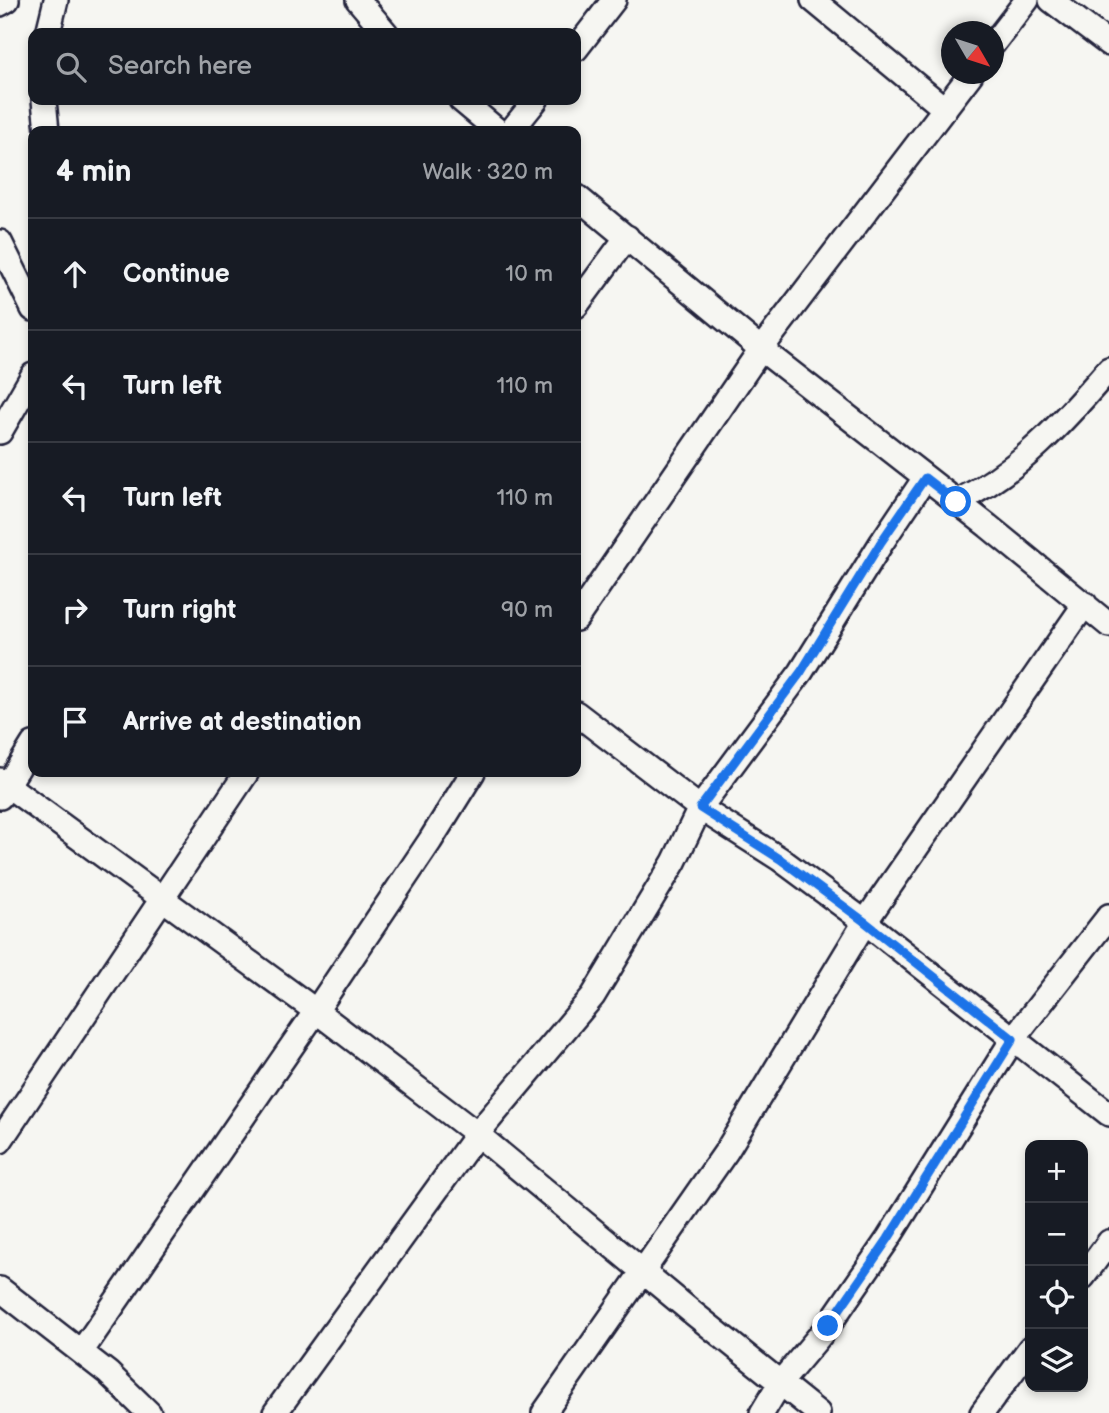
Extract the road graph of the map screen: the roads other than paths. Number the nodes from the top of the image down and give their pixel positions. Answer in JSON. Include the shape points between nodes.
{"nodes":[{"id":1,"x":7,"y":0,"type":"edge"},
{"id":2,"x":56,"y":0,"type":"edge"},
{"id":3,"x":358,"y":0,"type":"edge"},
{"id":4,"x":614,"y":0,"type":"edge"},
{"id":5,"x":813,"y":0,"type":"edge"},
{"id":6,"x":1027,"y":0,"type":"edge"},
{"id":7,"x":1051,"y":0,"type":"edge"},
{"id":8,"x":0,"y":4,"type":"edge"},
{"id":9,"x":49,"y":28,"type":"edge"},
{"id":10,"x":382,"y":28,"type":"edge"},
{"id":11,"x":1004,"y":30,"type":"edge"},
{"id":12,"x":581,"y":43,"type":"edge"},
{"id":13,"x":1109,"y":44,"type":"edge"},
{"id":14,"x":964,"y":84,"type":"edge"},
{"id":15,"x":44,"y":105,"type":"edge"},
{"id":16,"x":467,"y":105,"type":"edge"},
{"id":17,"x":529,"y":105,"type":"edge"},
{"id":18,"x":945,"y":109,"type":"junction"},
{"id":19,"x":47,"y":126,"type":"edge"},
{"id":20,"x":492,"y":126,"type":"edge"},
{"id":21,"x":500,"y":126,"type":"edge"},
{"id":22,"x":581,"y":200,"type":"edge"},
{"id":23,"x":627,"y":237,"type":"junction"},
{"id":24,"x":0,"y":242,"type":"edge"},
{"id":25,"x":28,"y":299,"type":"edge"},
{"id":26,"x":581,"y":299,"type":"edge"},
{"id":27,"x":761,"y":349,"type":"junction"},
{"id":28,"x":1109,"y":369,"type":"edge"},
{"id":29,"x":28,"y":384,"type":"edge"},
{"id":30,"x":0,"y":432,"type":"edge"},
{"id":31,"x":925,"y":478,"type":"junction"},
{"id":32,"x":956,"y":502,"type":"junction"},
{"id":33,"x":1085,"y":604,"type":"junction"},
{"id":34,"x":581,"y":612,"type":"edge"},
{"id":35,"x":1109,"y":625,"type":"edge"},
{"id":36,"x":581,"y":717,"type":"edge"},
{"id":37,"x":28,"y":751,"type":"edge"},
{"id":38,"x":244,"y":777,"type":"edge"},
{"id":39,"x":470,"y":777,"type":"edge"},
{"id":40,"x":2,"y":788,"type":"edge"},
{"id":41,"x":700,"y":808,"type":"junction"},
{"id":42,"x":163,"y":899,"type":"junction"},
{"id":43,"x":1109,"y":916,"type":"edge"},
{"id":44,"x":865,"y":922,"type":"junction"},
{"id":45,"x":316,"y":1011,"type":"junction"},
{"id":46,"x":1013,"y":1039,"type":"junction"},
{"id":47,"x":1109,"y":1114,"type":"edge"},
{"id":48,"x":477,"y":1134,"type":"junction"},
{"id":49,"x":0,"y":1141,"type":"edge"},
{"id":50,"x":1109,"y":1242,"type":"edge"},
{"id":51,"x":1088,"y":1271,"type":"edge"},
{"id":52,"x":645,"y":1272,"type":"junction"},
{"id":53,"x":0,"y":1289,"type":"edge"},
{"id":54,"x":81,"y":1352,"type":"junction"},
{"id":55,"x":1025,"y":1355,"type":"edge"},
{"id":56,"x":780,"y":1383,"type":"junction"},
{"id":57,"x":149,"y":1413,"type":"edge"},
{"id":58,"x":275,"y":1413,"type":"edge"},
{"id":59,"x":544,"y":1413,"type":"edge"},
{"id":60,"x":762,"y":1413,"type":"edge"},
{"id":61,"x":818,"y":1413,"type":"edge"},
{"id":62,"x":982,"y":1413,"type":"edge"}],
"edges":[{"from":1,"to":8,"type":"street"},
{"from":2,"to":9,"type":"street"},
{"from":3,"to":10,"type":"street"},
{"from":4,"to":12,"type":"street"},
{"from":5,"to":18,"type":"street"},
{"from":6,"to":11,"type":"street"},
{"from":7,"to":13,"type":"street"},
{"from":14,"to":18,"type":"street"},
{"from":15,"to":19,"type":"street"},
{"from":16,"to":20,"type":"street"},
{"from":17,"to":21,"type":"street"},
{"from":18,"to":27,"type":"street"},
{"from":22,"to":23,"type":"street"},
{"from":23,"to":26,"type":"street"},
{"from":23,"to":27,"type":"street"},
{"from":24,"to":25,"type":"street"},
{"from":27,"to":31,"type":"street"},
{"from":27,"to":34,"type":"street"},
{"from":28,"to":32,"type":"street","via":[[1024,459]]},
{"from":29,"to":30,"type":"street"},
{"from":31,"to":32,"type":"street"},
{"from":31,"to":41,"type":"street","via":[[801,672]]},
{"from":32,"to":33,"type":"street"},
{"from":33,"to":35,"type":"street"},
{"from":33,"to":44,"type":"street"},
{"from":36,"to":41,"type":"street"},
{"from":37,"to":40,"type":"street"},
{"from":38,"to":42,"type":"street"},
{"from":39,"to":45,"type":"street"},
{"from":40,"to":42,"type":"street"},
{"from":41,"to":44,"type":"street","via":[[780,859]]},
{"from":41,"to":48,"type":"street","via":[[674,862],[593,996]]},
{"from":42,"to":45,"type":"street"},
{"from":42,"to":49,"type":"street"},
{"from":43,"to":46,"type":"street"},
{"from":44,"to":46,"type":"street"},
{"from":44,"to":52,"type":"street","via":[[726,1152]]},
{"from":45,"to":48,"type":"street"},
{"from":45,"to":54,"type":"street"},
{"from":46,"to":47,"type":"street"},
{"from":46,"to":56,"type":"street","via":[[888,1239],[828,1326]]},
{"from":48,"to":52,"type":"street"},
{"from":48,"to":58,"type":"street"},
{"from":50,"to":51,"type":"street"},
{"from":52,"to":56,"type":"street"},
{"from":52,"to":59,"type":"street"},
{"from":53,"to":54,"type":"street"},
{"from":54,"to":57,"type":"street"},
{"from":55,"to":62,"type":"street"},
{"from":56,"to":60,"type":"street"},
{"from":56,"to":61,"type":"street"}]}
